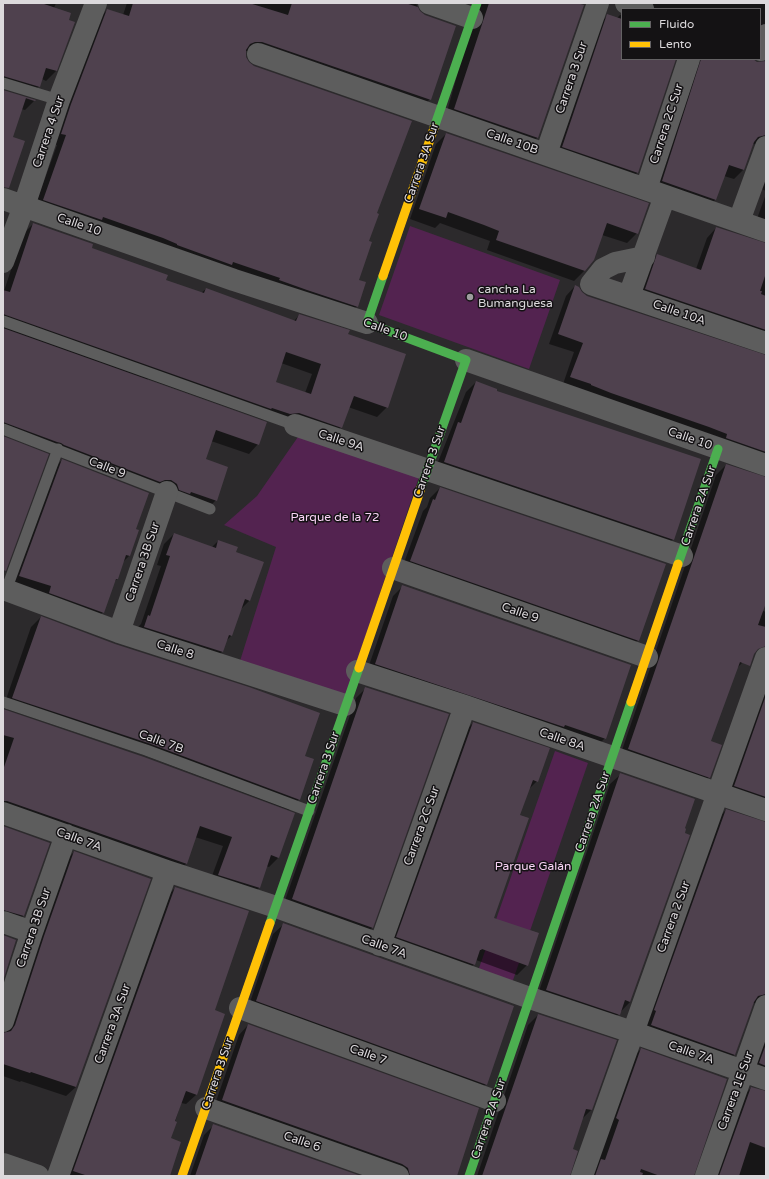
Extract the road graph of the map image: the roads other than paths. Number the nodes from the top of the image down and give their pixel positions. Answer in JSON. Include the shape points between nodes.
{"nodes":[{"id":1,"x":96,"y":3,"type":"edge"},
{"id":2,"x":429,"y":3,"type":"edge"},
{"id":3,"x":598,"y":3,"type":"edge"},
{"id":4,"x":626,"y":3,"type":"edge"},
{"id":5,"x":640,"y":8,"type":"edge"},
{"id":6,"x":475,"y":11,"type":"edge"},
{"id":7,"x":258,"y":54,"type":"dead end"},
{"id":8,"x":689,"y":60,"type":"edge"},
{"id":9,"x":3,"y":83,"type":"edge"},
{"id":10,"x":60,"y":100,"type":"junction"},
{"id":11,"x":438,"y":117,"type":"junction"},
{"id":12,"x":766,"y":146,"type":"edge"},
{"id":13,"x":546,"y":154,"type":"junction"},
{"id":14,"x":656,"y":193,"type":"junction"},
{"id":15,"x":3,"y":199,"type":"edge"},
{"id":16,"x":24,"y":206,"type":"junction"},
{"id":17,"x":739,"y":222,"type":"junction"},
{"id":18,"x":766,"y":231,"type":"edge"},
{"id":19,"x":644,"y":257,"type":"junction"},
{"id":20,"x":3,"y":262,"type":"edge"},
{"id":21,"x":629,"y":296,"type":"junction"},
{"id":22,"x":3,"y":321,"type":"edge"},
{"id":23,"x":367,"y":324,"type":"junction"},
{"id":24,"x":766,"y":343,"type":"edge"},
{"id":25,"x":466,"y":360,"type":"junction"},
{"id":26,"x":295,"y":425,"type":"joint"},
{"id":27,"x":3,"y":429,"type":"edge"},
{"id":28,"x":58,"y":449,"type":"junction"},
{"id":29,"x":718,"y":449,"type":"junction"},
{"id":30,"x":766,"y":465,"type":"edge"},
{"id":31,"x":428,"y":470,"type":"junction"},
{"id":32,"x":167,"y":492,"type":"junction"},
{"id":33,"x":210,"y":509,"type":"dead end"},
{"id":34,"x":682,"y":556,"type":"junction"},
{"id":35,"x":393,"y":568,"type":"junction"},
{"id":36,"x":4,"y":594,"type":"edge"},
{"id":37,"x":119,"y":632,"type":"junction"},
{"id":38,"x":647,"y":657,"type":"junction"},
{"id":39,"x":766,"y":658,"type":"edge"},
{"id":40,"x":357,"y":671,"type":"junction"},
{"id":41,"x":3,"y":702,"type":"edge"},
{"id":42,"x":345,"y":706,"type":"junction"},
{"id":43,"x":465,"y":706,"type":"junction"},
{"id":44,"x":612,"y":757,"type":"junction"},
{"id":45,"x":718,"y":794,"type":"junction"},
{"id":46,"x":766,"y":810,"type":"edge"},
{"id":47,"x":309,"y":811,"type":"junction"},
{"id":48,"x":3,"y":813,"type":"edge"},
{"id":49,"x":66,"y":835,"type":"junction"},
{"id":50,"x":167,"y":871,"type":"junction"},
{"id":51,"x":276,"y":908,"type":"junction"},
{"id":52,"x":3,"y":922,"type":"edge"},
{"id":53,"x":32,"y":932,"type":"junction"},
{"id":54,"x":380,"y":946,"type":"junction"},
{"id":55,"x":530,"y":998,"type":"junction"},
{"id":56,"x":766,"y":1006,"type":"edge"},
{"id":57,"x":240,"y":1008,"type":"junction"},
{"id":58,"x":3,"y":1021,"type":"edge"},
{"id":59,"x":632,"y":1032,"type":"junction"},
{"id":60,"x":743,"y":1071,"type":"junction"},
{"id":61,"x":766,"y":1079,"type":"edge"},
{"id":62,"x":495,"y":1101,"type":"junction"},
{"id":63,"x":206,"y":1108,"type":"junction"},
{"id":64,"x":3,"y":1164,"type":"edge"},
{"id":65,"x":38,"y":1176,"type":"edge"},
{"id":66,"x":58,"y":1176,"type":"edge"},
{"id":67,"x":182,"y":1176,"type":"edge"},
{"id":68,"x":398,"y":1176,"type":"edge"},
{"id":69,"x":469,"y":1176,"type":"edge"},
{"id":70,"x":582,"y":1176,"type":"edge"},
{"id":71,"x":706,"y":1176,"type":"edge"}],
"edges":[{"from":1,"to":10,"type":"street","name":"Carrera 4 Sur"},
{"from":2,"to":6,"type":"street"},
{"from":3,"to":13,"type":"street","name":"Carrera 3 Sur"},
{"from":4,"to":5,"type":"street"},
{"from":6,"to":11,"type":"street","name":"Carrera 3A Sur"},
{"from":7,"to":11,"type":"street","name":"Calle 10B"},
{"from":8,"to":14,"type":"street","name":"Carrera 2C Sur"},
{"from":9,"to":10,"type":"lane"},
{"from":10,"to":16,"type":"street","name":"Carrera 4 Sur"},
{"from":11,"to":13,"type":"street","name":"Calle 10B"},
{"from":11,"to":23,"type":"street","name":"Carrera 3A Sur"},
{"from":12,"to":17,"type":"street"},
{"from":13,"to":14,"type":"street","name":"Calle 10B"},
{"from":14,"to":17,"type":"street","name":"Calle 10B"},
{"from":14,"to":19,"type":"street","name":"Carrera 2C Sur"},
{"from":15,"to":16,"type":"street","name":"Calle 10"},
{"from":16,"to":20,"type":"street","name":"Carrera 4 Sur"},
{"from":16,"to":23,"type":"street","name":"Calle 10"},
{"from":17,"to":18,"type":"street","name":"Calle 10B"},
{"from":19,"to":21,"type":"street","name":"Carrera 2C Sur"},
{"from":19,"to":21,"type":"street","name":"Calle 10A","via":[[615,263],[603,269],[591,284]]},
{"from":21,"to":24,"type":"street","name":"Calle 10A"},
{"from":22,"to":26,"type":"lane","name":"Calle 9A"},
{"from":23,"to":25,"type":"street","name":"Calle 10"},
{"from":25,"to":29,"type":"street","name":"Calle 10"},
{"from":25,"to":31,"type":"street","name":"Carrera 3 Sur"},
{"from":26,"to":31,"type":"street","name":"Calle 9A"},
{"from":27,"to":28,"type":"lane","name":"Calle 9"},
{"from":28,"to":32,"type":"lane","name":"Calle 9"},
{"from":28,"to":36,"type":"lane"},
{"from":29,"to":30,"type":"street","name":"Calle 10"},
{"from":29,"to":34,"type":"street","name":"Carrera 2A Sur"},
{"from":31,"to":34,"type":"street","name":"Calle 9A"},
{"from":31,"to":35,"type":"street","name":"Carrera 3 Sur"},
{"from":32,"to":33,"type":"lane","name":"Calle 9"},
{"from":32,"to":37,"type":"street","name":"Carrera 3B Sur"},
{"from":34,"to":38,"type":"street","name":"Carrera 2A Sur"},
{"from":35,"to":38,"type":"street","name":"Calle 9"},
{"from":35,"to":40,"type":"street","name":"Carrera 3 Sur"},
{"from":36,"to":37,"type":"street","name":"Calle 8"},
{"from":37,"to":42,"type":"street","name":"Calle 8"},
{"from":38,"to":44,"type":"street","name":"Carrera 2A Sur"},
{"from":39,"to":45,"type":"street","name":"Carrera 2 Sur"},
{"from":40,"to":42,"type":"street","name":"Carrera 3 Sur"},
{"from":40,"to":43,"type":"street","name":"Calle 8A"},
{"from":41,"to":47,"type":"lane","name":"Calle 7B","via":[[146,750]]},
{"from":42,"to":47,"type":"street","name":"Carrera 3 Sur"},
{"from":43,"to":44,"type":"street","name":"Calle 8A"},
{"from":43,"to":54,"type":"street","name":"Carrera 2C Sur"},
{"from":44,"to":45,"type":"street","name":"Calle 8A"},
{"from":44,"to":55,"type":"street","name":"Carrera 2A Sur"},
{"from":45,"to":46,"type":"street","name":"Calle 8A"},
{"from":45,"to":59,"type":"street","name":"Carrera 2 Sur"},
{"from":47,"to":51,"type":"street","name":"Carrera 3 Sur"},
{"from":48,"to":49,"type":"street","name":"Calle 7A"},
{"from":49,"to":50,"type":"street","name":"Calle 7A"},
{"from":49,"to":53,"type":"street","name":"Carrera 3B Sur"},
{"from":50,"to":51,"type":"street","name":"Calle 7A"},
{"from":50,"to":66,"type":"street","name":"Carrera 3A Sur"},
{"from":51,"to":54,"type":"street","name":"Calle 7A"},
{"from":51,"to":57,"type":"street","name":"Carrera 3 Sur"},
{"from":52,"to":53,"type":"street"},
{"from":53,"to":58,"type":"street","name":"Carrera 3B Sur"},
{"from":54,"to":55,"type":"street","name":"Calle 7A"},
{"from":55,"to":59,"type":"street","name":"Calle 7A"},
{"from":55,"to":62,"type":"street","name":"Carrera 2A Sur"},
{"from":56,"to":60,"type":"street","name":"Carrera 1E Sur"},
{"from":57,"to":62,"type":"street","name":"Calle 7"},
{"from":57,"to":63,"type":"street","name":"Carrera 3 Sur"},
{"from":59,"to":60,"type":"street","name":"Calle 7A"},
{"from":59,"to":70,"type":"street","name":"Carrera 2 Sur"},
{"from":60,"to":61,"type":"street","name":"Calle 7A"},
{"from":60,"to":71,"type":"street","name":"Carrera 1E Sur"},
{"from":62,"to":69,"type":"street","name":"Carrera 2A Sur"},
{"from":63,"to":67,"type":"street","name":"Carrera 3 Sur"},
{"from":63,"to":68,"type":"street","name":"Calle 6"},
{"from":64,"to":65,"type":"street"}]}
